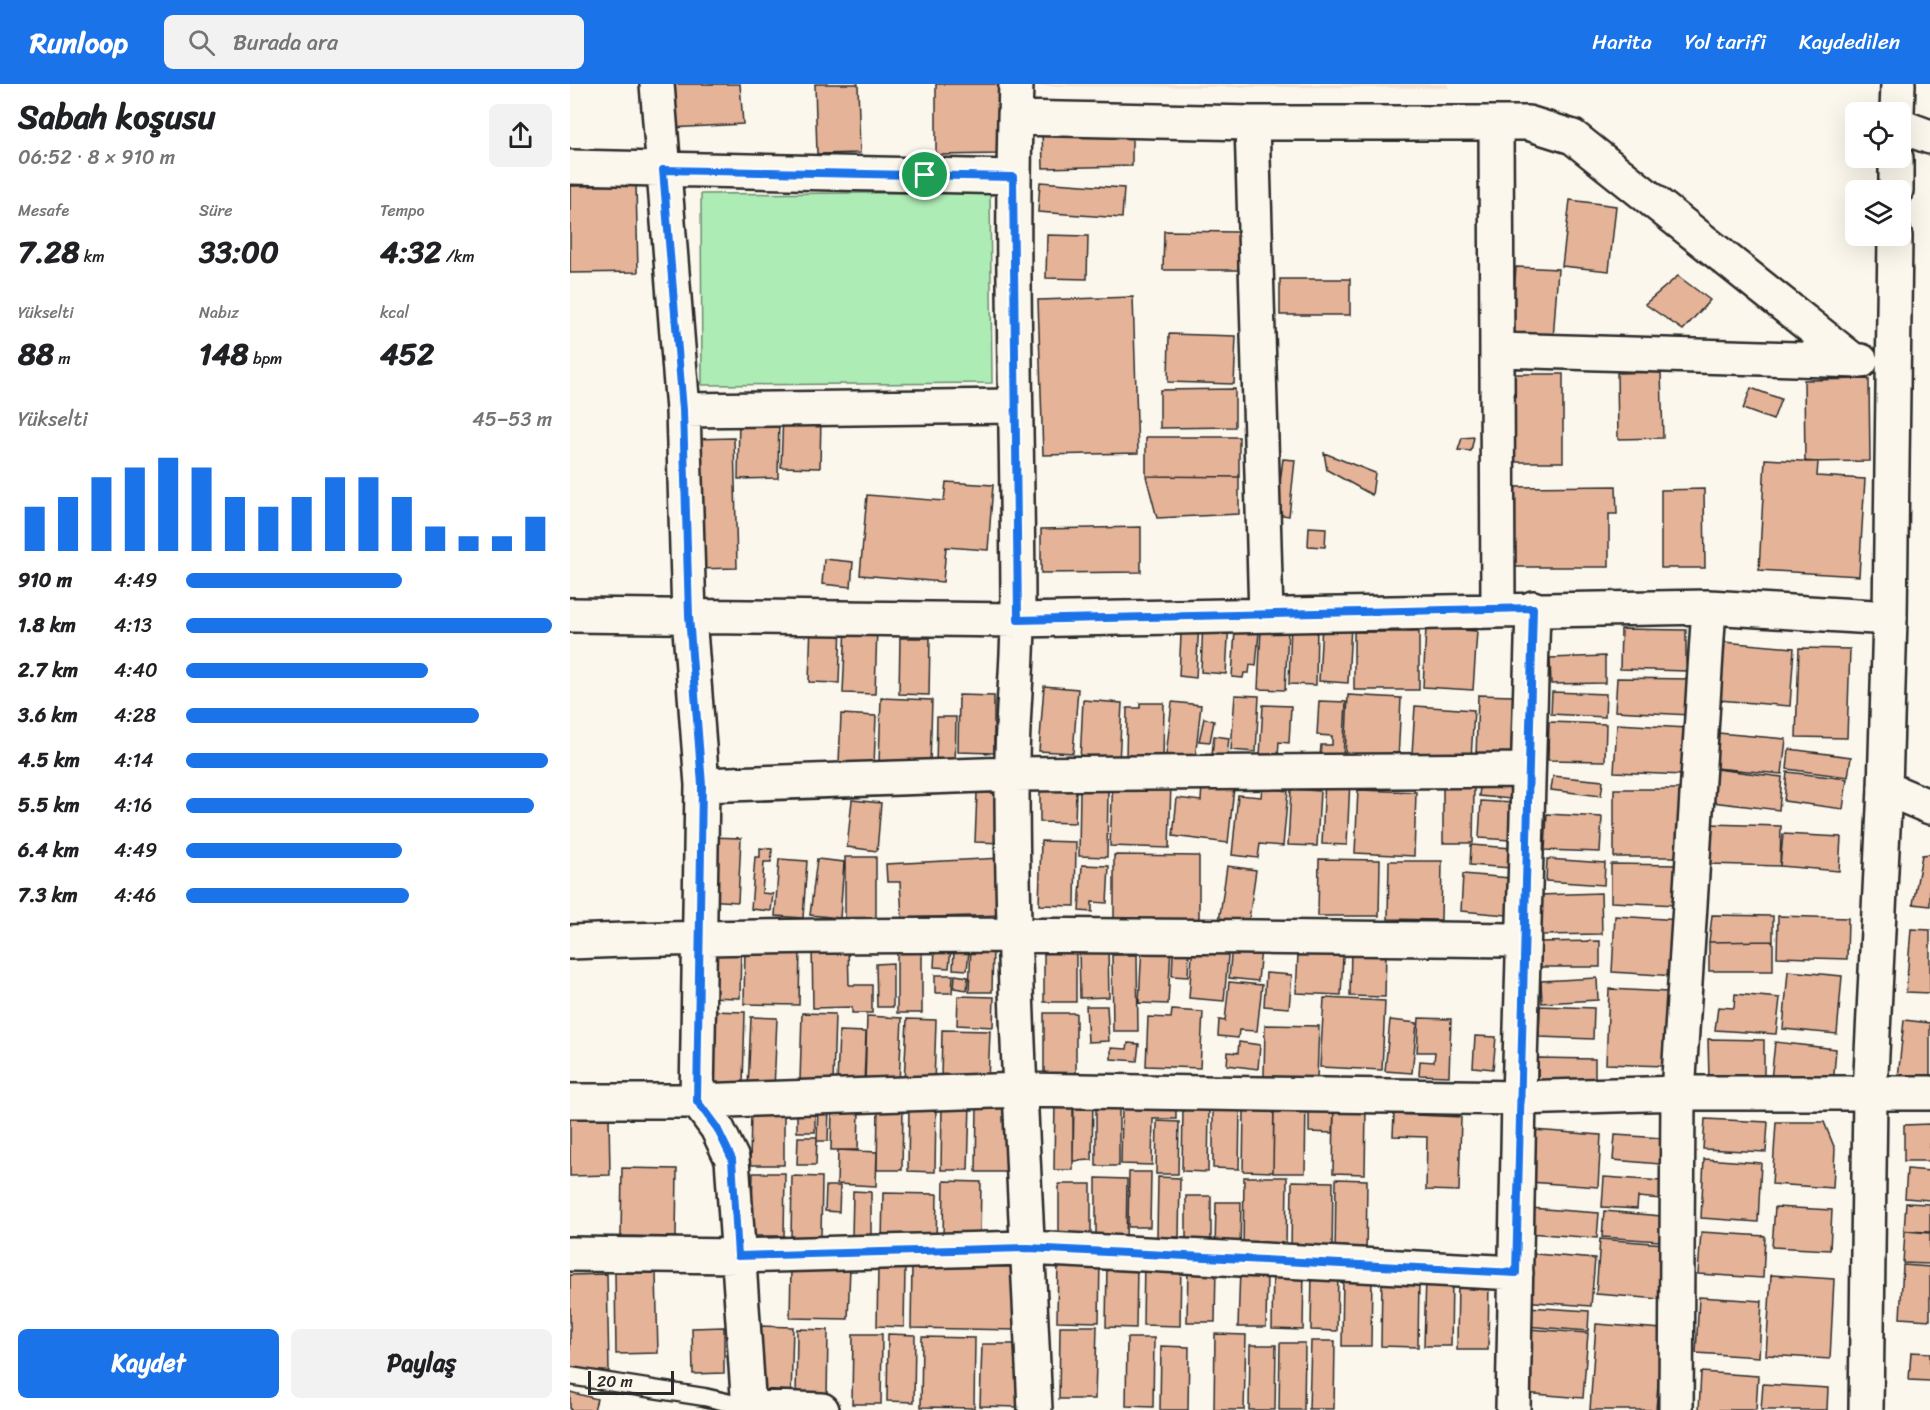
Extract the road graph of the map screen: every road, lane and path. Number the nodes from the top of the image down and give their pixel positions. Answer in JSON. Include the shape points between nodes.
{"nodes":[{"id":1,"x":657,"y":84,"type":"edge"},
{"id":2,"x":1016,"y":84,"type":"edge"},
{"id":3,"x":1898,"y":84,"type":"edge"},
{"id":4,"x":1897,"y":102,"type":"edge"},
{"id":5,"x":1015,"y":118,"type":"junction"},
{"id":6,"x":1252,"y":123,"type":"junction"},
{"id":7,"x":1496,"y":123,"type":"junction"},
{"id":8,"x":1911,"y":130,"type":"edge"},
{"id":9,"x":1930,"y":137,"type":"edge"},
{"id":10,"x":570,"y":167,"type":"edge"},
{"id":11,"x":663,"y":170,"type":"junction"},
{"id":12,"x":1013,"y":177,"type":"junction"},
{"id":13,"x":1895,"y":246,"type":"edge"},
{"id":14,"x":1497,"y":350,"type":"junction"},
{"id":15,"x":1854,"y":361,"type":"junction"},
{"id":16,"x":1892,"y":362,"type":"junction"},
{"id":17,"x":1014,"y":406,"type":"junction"},
{"id":18,"x":683,"y":410,"type":"junction"},
{"id":19,"x":1709,"y":607,"type":"junction"},
{"id":20,"x":1533,"y":608,"type":"junction"},
{"id":21,"x":1498,"y":609,"type":"junction"},
{"id":22,"x":570,"y":615,"type":"edge"},
{"id":23,"x":1266,"y":615,"type":"junction"},
{"id":24,"x":689,"y":616,"type":"junction"},
{"id":25,"x":1890,"y":618,"type":"junction"},
{"id":26,"x":1018,"y":620,"type":"junction"},
{"id":27,"x":1527,"y":770,"type":"junction"},
{"id":28,"x":1011,"y":774,"type":"junction"},
{"id":29,"x":702,"y":785,"type":"junction"},
{"id":30,"x":1885,"y":788,"type":"junction"},
{"id":31,"x":1930,"y":807,"type":"edge"},
{"id":32,"x":1015,"y":935,"type":"junction"},
{"id":33,"x":700,"y":937,"type":"junction"},
{"id":34,"x":1523,"y":940,"type":"junction"},
{"id":35,"x":570,"y":942,"type":"edge"},
{"id":36,"x":1022,"y":1090,"type":"junction"},
{"id":37,"x":1678,"y":1093,"type":"junction"},
{"id":38,"x":1870,"y":1094,"type":"junction"},
{"id":39,"x":1930,"y":1094,"type":"edge"},
{"id":40,"x":1519,"y":1098,"type":"junction"},
{"id":41,"x":570,"y":1101,"type":"edge"},
{"id":42,"x":697,"y":1101,"type":"junction"},
{"id":43,"x":1028,"y":1248,"type":"junction"},
{"id":44,"x":570,"y":1254,"type":"edge"},
{"id":45,"x":738,"y":1256,"type":"junction"},
{"id":46,"x":1516,"y":1273,"type":"junction"},
{"id":47,"x":570,"y":1376,"type":"edge"},
{"id":48,"x":748,"y":1409,"type":"edge"},
{"id":49,"x":822,"y":1410,"type":"edge"},
{"id":50,"x":1035,"y":1410,"type":"edge"},
{"id":51,"x":1513,"y":1410,"type":"edge"},
{"id":52,"x":1676,"y":1410,"type":"edge"},
{"id":53,"x":1866,"y":1410,"type":"edge"}],
"edges":[{"from":1,"to":11,"type":"street"},
{"from":2,"to":5,"type":"street"},
{"from":3,"to":4,"type":"street"},
{"from":5,"to":6,"type":"street"},
{"from":5,"to":12,"type":"street"},
{"from":6,"to":7,"type":"street"},
{"from":6,"to":23,"type":"street"},
{"from":7,"to":14,"type":"street"},
{"from":7,"to":15,"type":"street","via":[[1528,123],[1574,137]]},
{"from":8,"to":9,"type":"street"},
{"from":10,"to":11,"type":"street"},
{"from":11,"to":12,"type":"street"},
{"from":11,"to":18,"type":"street"},
{"from":12,"to":17,"type":"street"},
{"from":13,"to":16,"type":"street"},
{"from":14,"to":15,"type":"street"},
{"from":14,"to":21,"type":"street"},
{"from":15,"to":16,"type":"street"},
{"from":16,"to":25,"type":"street"},
{"from":17,"to":18,"type":"street"},
{"from":17,"to":26,"type":"street"},
{"from":18,"to":24,"type":"street"},
{"from":19,"to":20,"type":"street"},
{"from":19,"to":25,"type":"street"},
{"from":19,"to":37,"type":"street"},
{"from":20,"to":21,"type":"street"},
{"from":20,"to":27,"type":"street"},
{"from":21,"to":23,"type":"street"},
{"from":22,"to":24,"type":"street"},
{"from":23,"to":26,"type":"street"},
{"from":24,"to":26,"type":"street"},
{"from":24,"to":29,"type":"street"},
{"from":25,"to":30,"type":"street"},
{"from":26,"to":28,"type":"street"},
{"from":27,"to":28,"type":"street"},
{"from":27,"to":34,"type":"street"},
{"from":28,"to":29,"type":"street"},
{"from":28,"to":32,"type":"street"},
{"from":29,"to":33,"type":"street"},
{"from":30,"to":31,"type":"street"},
{"from":30,"to":38,"type":"street"},
{"from":32,"to":33,"type":"street"},
{"from":32,"to":34,"type":"street"},
{"from":32,"to":36,"type":"street"},
{"from":33,"to":35,"type":"street"},
{"from":33,"to":42,"type":"street"},
{"from":34,"to":40,"type":"street"},
{"from":36,"to":40,"type":"street"},
{"from":36,"to":42,"type":"street"},
{"from":36,"to":43,"type":"street"},
{"from":37,"to":38,"type":"street"},
{"from":37,"to":40,"type":"street"},
{"from":37,"to":52,"type":"street"},
{"from":38,"to":39,"type":"street"},
{"from":38,"to":53,"type":"street"},
{"from":40,"to":46,"type":"street"},
{"from":41,"to":42,"type":"street"},
{"from":42,"to":45,"type":"street","via":[[717,1128],[732,1159]]},
{"from":43,"to":45,"type":"street"},
{"from":43,"to":46,"type":"street"},
{"from":43,"to":50,"type":"street"},
{"from":44,"to":45,"type":"street"},
{"from":45,"to":48,"type":"street"},
{"from":46,"to":51,"type":"street"},
{"from":47,"to":48,"type":"lane","via":[[693,1395]]},
{"from":48,"to":49,"type":"street"}]}
